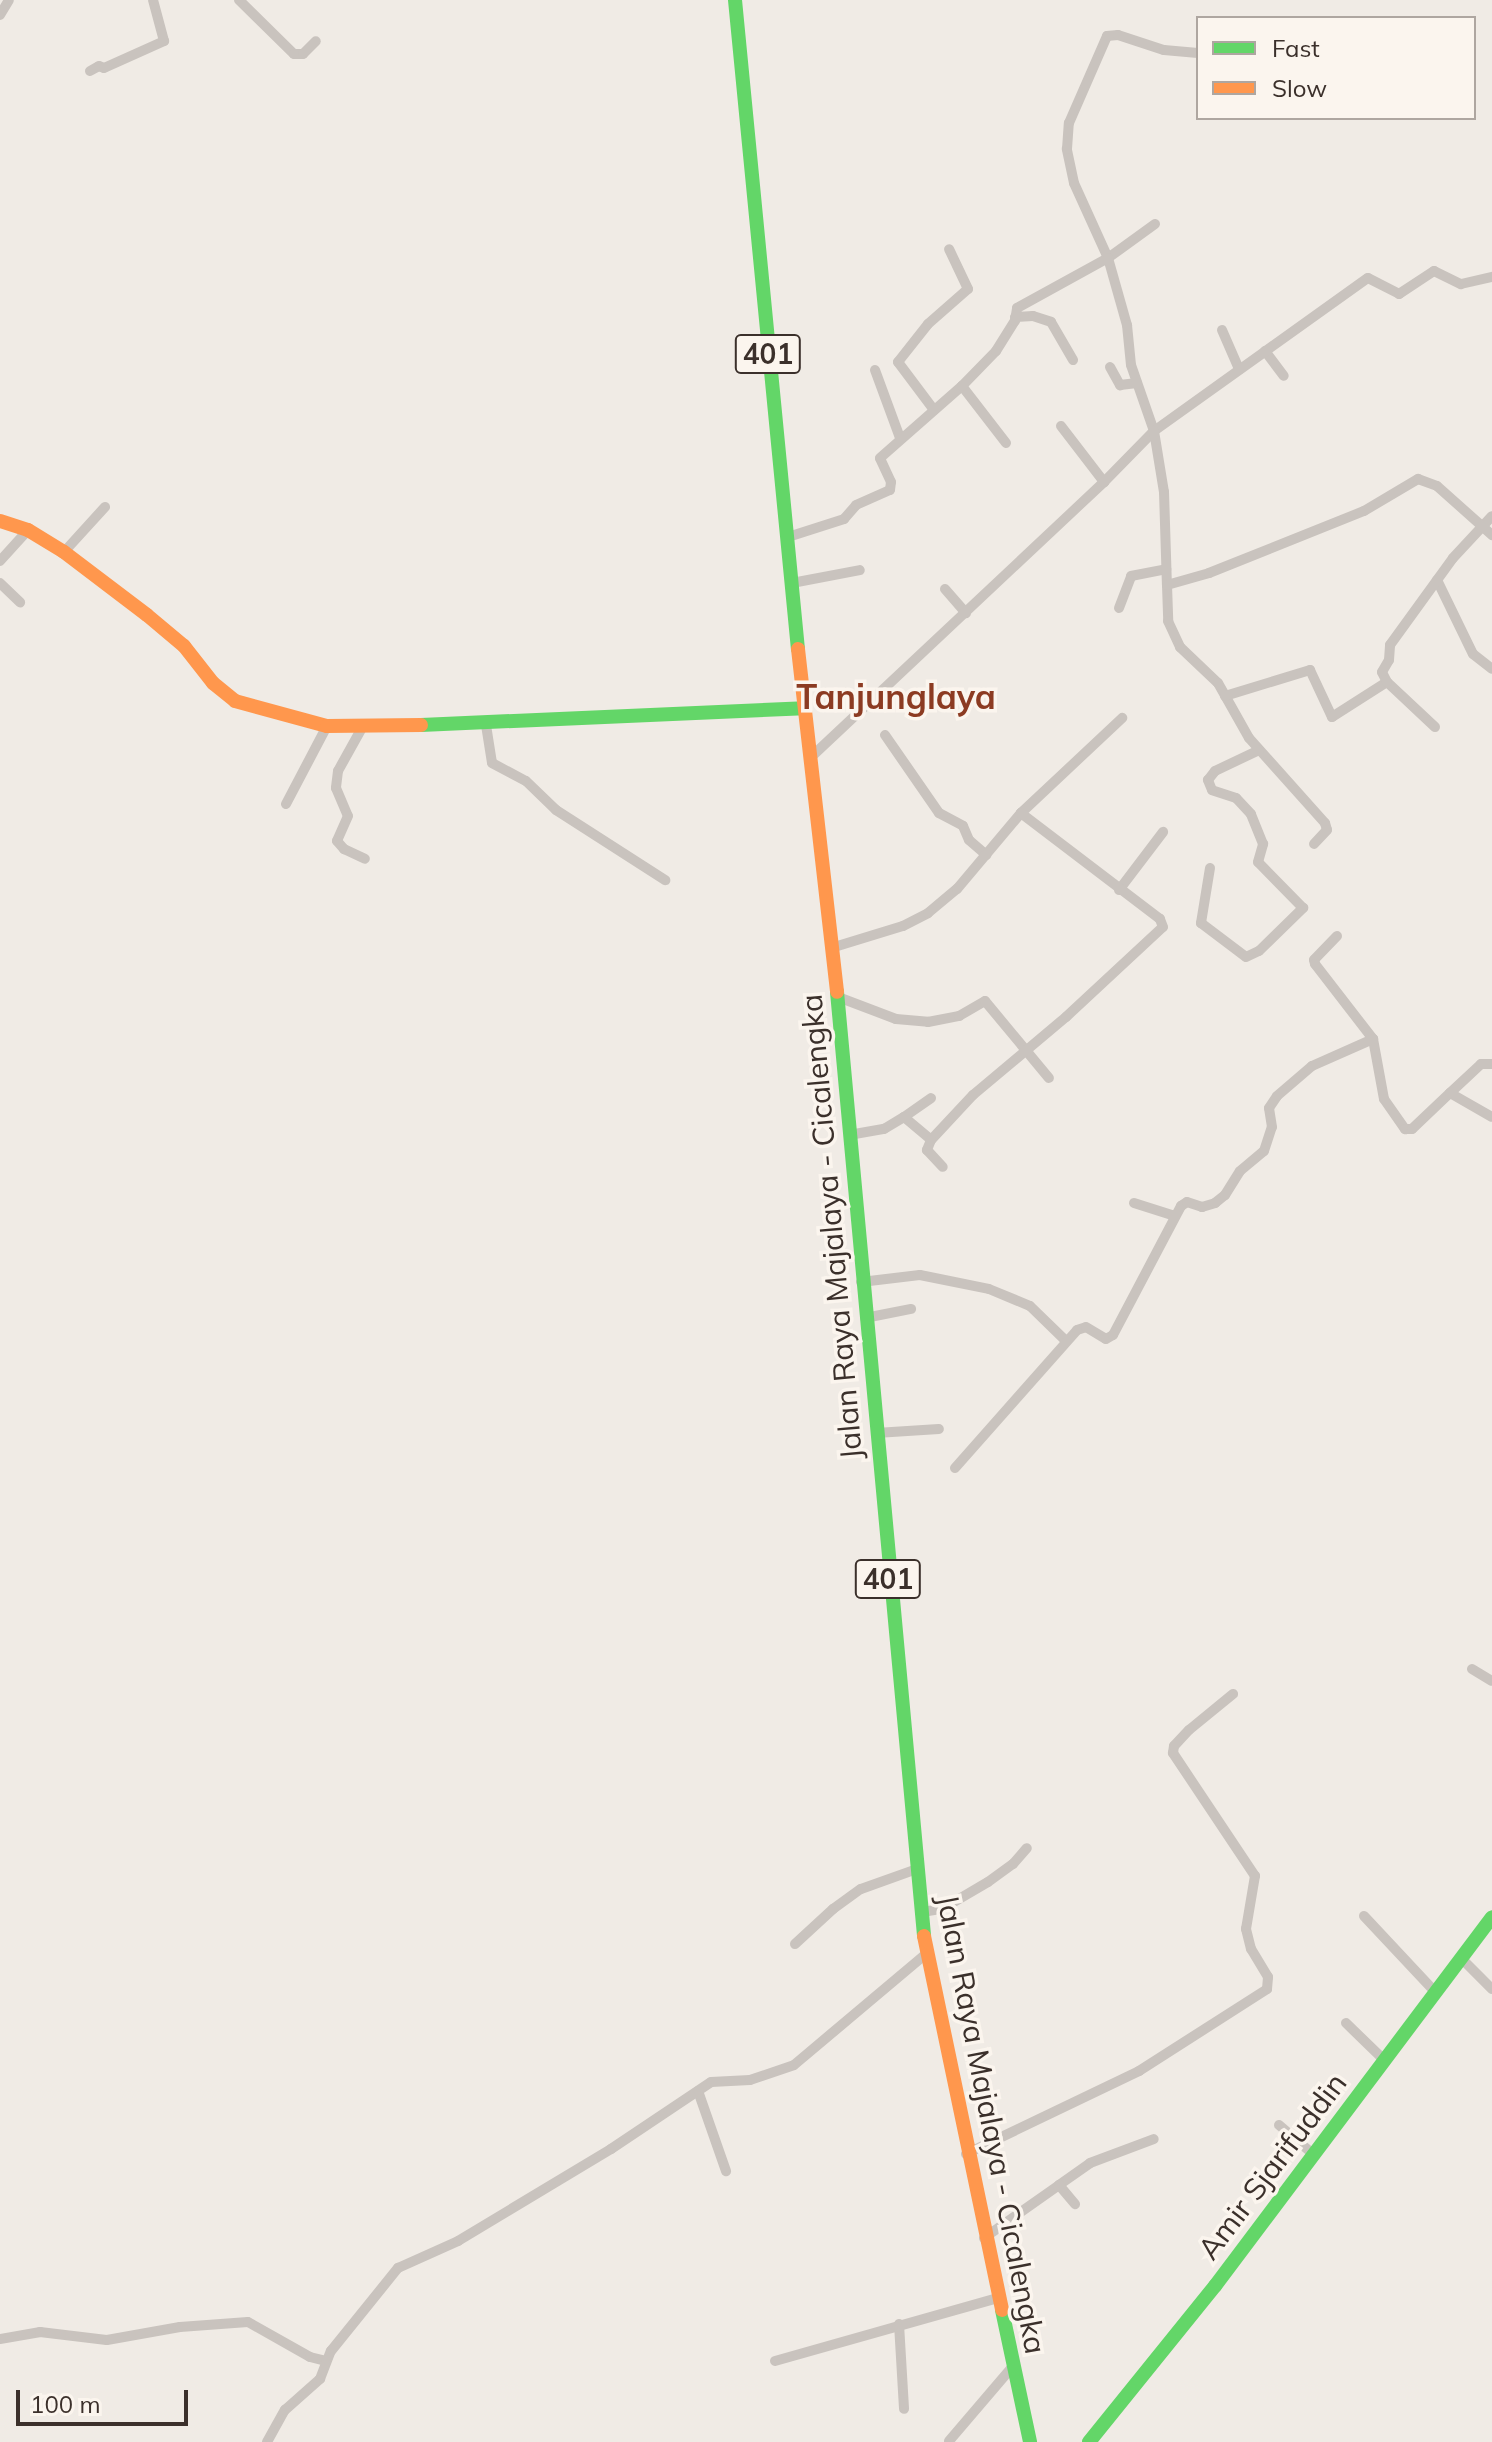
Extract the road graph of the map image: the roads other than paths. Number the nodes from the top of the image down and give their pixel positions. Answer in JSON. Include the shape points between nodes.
{"nodes":[{"id":1,"x":9,"y":0,"type":"edge"},
{"id":2,"x":153,"y":0,"type":"edge"},
{"id":3,"x":239,"y":0,"type":"edge"},
{"id":4,"x":735,"y":0,"type":"edge"},
{"id":5,"x":0,"y":15,"type":"edge"},
{"id":6,"x":316,"y":41,"type":"dead end"},
{"id":7,"x":1196,"y":53,"type":"edge"},
{"id":8,"x":90,"y":71,"type":"dead end"},
{"id":9,"x":1155,"y":224,"type":"dead end"},
{"id":10,"x":949,"y":249,"type":"dead end"},
{"id":11,"x":1108,"y":258,"type":"junction"},
{"id":12,"x":1492,"y":277,"type":"edge"},
{"id":13,"x":1015,"y":317,"type":"junction"},
{"id":14,"x":1222,"y":330,"type":"dead end"},
{"id":15,"x":1265,"y":351,"type":"junction"},
{"id":16,"x":1073,"y":360,"type":"dead end"},
{"id":17,"x":1110,"y":367,"type":"dead end"},
{"id":18,"x":1239,"y":369,"type":"junction"},
{"id":19,"x":875,"y":370,"type":"dead end"},
{"id":20,"x":1284,"y":376,"type":"dead end"},
{"id":21,"x":1137,"y":383,"type":"junction"},
{"id":22,"x":962,"y":386,"type":"junction"},
{"id":23,"x":934,"y":410,"type":"junction"},
{"id":24,"x":1061,"y":426,"type":"dead end"},
{"id":25,"x":1154,"y":431,"type":"junction"},
{"id":26,"x":900,"y":438,"type":"junction"},
{"id":27,"x":1006,"y":443,"type":"dead end"},
{"id":28,"x":1104,"y":482,"type":"junction"},
{"id":29,"x":105,"y":507,"type":"dead end"},
{"id":30,"x":1492,"y":516,"type":"edge"},
{"id":31,"x":0,"y":521,"type":"edge"},
{"id":32,"x":1482,"y":524,"type":"junction"},
{"id":33,"x":28,"y":530,"type":"junction"},
{"id":34,"x":1492,"y":535,"type":"edge"},
{"id":35,"x":788,"y":537,"type":"junction"},
{"id":36,"x":64,"y":552,"type":"junction"},
{"id":37,"x":0,"y":561,"type":"edge"},
{"id":38,"x":1166,"y":569,"type":"junction"},
{"id":39,"x":860,"y":570,"type":"dead end"},
{"id":40,"x":1437,"y":580,"type":"junction"},
{"id":41,"x":0,"y":583,"type":"edge"},
{"id":42,"x":792,"y":583,"type":"junction"},
{"id":43,"x":1167,"y":585,"type":"junction"},
{"id":44,"x":945,"y":589,"type":"dead end"},
{"id":45,"x":20,"y":602,"type":"dead end"},
{"id":46,"x":1119,"y":608,"type":"dead end"},
{"id":47,"x":966,"y":613,"type":"junction"},
{"id":48,"x":1492,"y":669,"type":"edge"},
{"id":49,"x":1387,"y":682,"type":"junction"},
{"id":50,"x":1225,"y":696,"type":"junction"},
{"id":51,"x":804,"y":708,"type":"junction"},
{"id":52,"x":1122,"y":718,"type":"dead end"},
{"id":53,"x":486,"y":725,"type":"junction"},
{"id":54,"x":327,"y":726,"type":"junction"},
{"id":55,"x":363,"y":726,"type":"junction"},
{"id":56,"x":1435,"y":727,"type":"dead end"},
{"id":57,"x":885,"y":735,"type":"dead end"},
{"id":58,"x":1259,"y":750,"type":"junction"},
{"id":59,"x":809,"y":759,"type":"junction"},
{"id":60,"x":286,"y":804,"type":"dead end"},
{"id":61,"x":1021,"y":813,"type":"junction"},
{"id":62,"x":1163,"y":832,"type":"dead end"},
{"id":63,"x":1314,"y":844,"type":"dead end"},
{"id":64,"x":986,"y":855,"type":"junction"},
{"id":65,"x":365,"y":859,"type":"dead end"},
{"id":66,"x":1210,"y":868,"type":"dead end"},
{"id":67,"x":665,"y":880,"type":"dead end"},
{"id":68,"x":1119,"y":890,"type":"junction"},
{"id":69,"x":1337,"y":936,"type":"dead end"},
{"id":70,"x":831,"y":948,"type":"junction"},
{"id":71,"x":838,"y":997,"type":"junction"},
{"id":72,"x":1373,"y":1039,"type":"junction"},
{"id":73,"x":1027,"y":1048,"type":"junction"},
{"id":74,"x":1492,"y":1064,"type":"edge"},
{"id":75,"x":1049,"y":1078,"type":"dead end"},
{"id":76,"x":1450,"y":1093,"type":"junction"},
{"id":77,"x":931,"y":1098,"type":"dead end"},
{"id":78,"x":904,"y":1117,"type":"junction"},
{"id":79,"x":1492,"y":1117,"type":"edge"},
{"id":80,"x":849,"y":1135,"type":"junction"},
{"id":81,"x":931,"y":1140,"type":"junction"},
{"id":82,"x":943,"y":1167,"type":"dead end"},
{"id":83,"x":1134,"y":1203,"type":"dead end"},
{"id":84,"x":1175,"y":1216,"type":"junction"},
{"id":85,"x":861,"y":1282,"type":"junction"},
{"id":86,"x":911,"y":1309,"type":"dead end"},
{"id":87,"x":865,"y":1318,"type":"junction"},
{"id":88,"x":1065,"y":1340,"type":"junction"},
{"id":89,"x":939,"y":1429,"type":"dead end"},
{"id":90,"x":876,"y":1433,"type":"junction"},
{"id":91,"x":955,"y":1468,"type":"dead end"},
{"id":92,"x":1472,"y":1669,"type":"dead end"},
{"id":93,"x":1492,"y":1681,"type":"edge"},
{"id":94,"x":1233,"y":1694,"type":"dead end"},
{"id":95,"x":1027,"y":1848,"type":"dead end"},
{"id":96,"x":917,"y":1869,"type":"junction"},
{"id":97,"x":922,"y":1912,"type":"junction"},
{"id":98,"x":1364,"y":1916,"type":"dead end"},
{"id":99,"x":1492,"y":1917,"type":"edge"},
{"id":100,"x":795,"y":1944,"type":"dead end"},
{"id":101,"x":926,"y":1954,"type":"junction"},
{"id":102,"x":1461,"y":1958,"type":"junction"},
{"id":103,"x":1492,"y":1989,"type":"edge"},
{"id":104,"x":1435,"y":1992,"type":"junction"},
{"id":105,"x":1346,"y":2023,"type":"dead end"},
{"id":106,"x":1384,"y":2060,"type":"junction"},
{"id":107,"x":698,"y":2091,"type":"junction"},
{"id":108,"x":1279,"y":2125,"type":"dead end"},
{"id":109,"x":1154,"y":2139,"type":"dead end"},
{"id":110,"x":966,"y":2154,"type":"junction"},
{"id":111,"x":1313,"y":2154,"type":"junction"},
{"id":112,"x":726,"y":2171,"type":"dead end"},
{"id":113,"x":1059,"y":2185,"type":"junction"},
{"id":114,"x":1075,"y":2204,"type":"dead end"},
{"id":115,"x":984,"y":2238,"type":"junction"},
{"id":116,"x":998,"y":2298,"type":"junction"},
{"id":117,"x":899,"y":2324,"type":"junction"},
{"id":118,"x":0,"y":2339,"type":"edge"},
{"id":119,"x":326,"y":2361,"type":"junction"},
{"id":120,"x":775,"y":2361,"type":"dead end"},
{"id":121,"x":1013,"y":2366,"type":"junction"},
{"id":122,"x":904,"y":2409,"type":"dead end"},
{"id":123,"x":949,"y":2441,"type":"edge"},
{"id":124,"x":267,"y":2442,"type":"edge"},
{"id":125,"x":1030,"y":2442,"type":"edge"},
{"id":126,"x":1089,"y":2442,"type":"edge"}],
"edges":[{"from":1,"to":5,"type":"street"},
{"from":2,"to":8,"type":"street","via":[[164,41]]},
{"from":3,"to":6,"type":"street","via":[[294,54],[303,54]]},
{"from":4,"to":35,"type":"main road","name":"Jalan Raya Majalaya - Cicalengka","number":"401"},
{"from":7,"to":11,"type":"street","via":[[1164,50],[1118,35],[1107,36],[1100,49],[1069,123],[1067,149],[1074,183]]},
{"from":9,"to":11,"type":"street"},
{"from":10,"to":23,"type":"street","via":[[968,289],[928,324],[898,362]]},
{"from":11,"to":13,"type":"street","via":[[1017,308]]},
{"from":11,"to":21,"type":"street"},
{"from":12,"to":15,"type":"street","via":[[1461,284],[1434,271],[1399,294],[1368,278]]},
{"from":13,"to":16,"type":"street","via":[[1051,322]]},
{"from":13,"to":22,"type":"street","via":[[996,351]]},
{"from":14,"to":18,"type":"street"},
{"from":15,"to":18,"type":"street"},
{"from":15,"to":20,"type":"street"},
{"from":17,"to":21,"type":"street","via":[[1120,385]]},
{"from":18,"to":25,"type":"street"},
{"from":19,"to":26,"type":"street"},
{"from":21,"to":25,"type":"street"},
{"from":22,"to":23,"type":"street"},
{"from":22,"to":27,"type":"street"},
{"from":23,"to":26,"type":"street"},
{"from":24,"to":28,"type":"street"},
{"from":25,"to":28,"type":"street"},
{"from":25,"to":38,"type":"street"},
{"from":26,"to":35,"type":"street","via":[[880,458],[890,490],[856,505],[844,519]]},
{"from":28,"to":47,"type":"street"},
{"from":29,"to":36,"type":"street"},
{"from":30,"to":32,"type":"street"},
{"from":31,"to":33,"type":"main road"},
{"from":32,"to":34,"type":"street"},
{"from":32,"to":40,"type":"street"},
{"from":32,"to":43,"type":"street","via":[[1437,486],[1418,479],[1364,511]]},
{"from":33,"to":36,"type":"main road"},
{"from":33,"to":37,"type":"street"},
{"from":35,"to":42,"type":"main road","name":"Jalan Raya Majalaya - Cicalengka","number":"401"},
{"from":36,"to":54,"type":"main road","via":[[168,631],[226,695]]},
{"from":38,"to":43,"type":"street"},
{"from":38,"to":46,"type":"street","via":[[1131,576]]},
{"from":39,"to":42,"type":"street"},
{"from":40,"to":48,"type":"street","via":[[1473,654]]},
{"from":40,"to":49,"type":"street","via":[[1390,645],[1382,672]]},
{"from":41,"to":45,"type":"street"},
{"from":42,"to":51,"type":"main road","name":"Jalan Raya Majalaya - Cicalengka","number":"401"},
{"from":43,"to":50,"type":"street","via":[[1168,621],[1180,647]]},
{"from":44,"to":47,"type":"street"},
{"from":47,"to":59,"type":"street"},
{"from":49,"to":50,"type":"street","via":[[1332,717],[1310,670]]},
{"from":49,"to":56,"type":"street"},
{"from":50,"to":58,"type":"street"},
{"from":51,"to":53,"type":"main road"},
{"from":51,"to":59,"type":"main road","name":"Jalan Raya Majalaya - Cicalengka","number":"401"},
{"from":52,"to":61,"type":"street"},
{"from":53,"to":55,"type":"main road"},
{"from":53,"to":67,"type":"street","via":[[492,763],[526,781],[566,817]]},
{"from":54,"to":55,"type":"main road"},
{"from":54,"to":60,"type":"street"},
{"from":55,"to":65,"type":"street","via":[[338,771],[336,788],[348,816],[337,841]]},
{"from":57,"to":64,"type":"street","via":[[941,815],[963,826]]},
{"from":58,"to":63,"type":"street","via":[[1325,823],[1327,830]]},
{"from":58,"to":66,"type":"street","via":[[1215,771],[1208,780],[1212,790],[1236,798],[1251,814],[1263,844],[1258,862],[1303,908],[1246,957],[1201,923]]},
{"from":59,"to":70,"type":"main road","name":"Jalan Raya Majalaya - Cicalengka","number":"401"},
{"from":61,"to":64,"type":"street"},
{"from":61,"to":68,"type":"street"},
{"from":62,"to":68,"type":"street"},
{"from":64,"to":70,"type":"street","via":[[928,913]]},
{"from":68,"to":73,"type":"street","via":[[1162,920],[1163,927]]},
{"from":69,"to":72,"type":"street","via":[[1315,964]]},
{"from":70,"to":71,"type":"main road","name":"Jalan Raya Majalaya - Cicalengka","number":"401"},
{"from":71,"to":73,"type":"street","via":[[896,1019],[928,1022],[959,1016],[985,1001]]},
{"from":71,"to":80,"type":"main road","name":"Jalan Raya Majalaya - Cicalengka","number":"401"},
{"from":72,"to":76,"type":"street","via":[[1384,1099],[1405,1129],[1412,1129]]},
{"from":72,"to":84,"type":"street","via":[[1305,1071],[1271,1104],[1271,1135],[1259,1158],[1240,1171],[1215,1203],[1184,1203]]},
{"from":73,"to":75,"type":"street"},
{"from":73,"to":81,"type":"street"},
{"from":74,"to":76,"type":"street","via":[[1481,1064]]},
{"from":76,"to":79,"type":"street"},
{"from":77,"to":78,"type":"street"},
{"from":78,"to":80,"type":"street","via":[[884,1129]]},
{"from":78,"to":81,"type":"street"},
{"from":80,"to":85,"type":"main road","name":"Jalan Raya Majalaya - Cicalengka","number":"401"},
{"from":81,"to":82,"type":"street","via":[[927,1150]]},
{"from":83,"to":84,"type":"street"},
{"from":84,"to":88,"type":"street","via":[[1113,1335],[1103,1338],[1083,1327]]},
{"from":85,"to":87,"type":"main road","name":"Jalan Raya Majalaya - Cicalengka","number":"401"},
{"from":85,"to":88,"type":"street","via":[[920,1275],[989,1289],[1030,1306]]},
{"from":86,"to":87,"type":"street"},
{"from":87,"to":90,"type":"main road","name":"Jalan Raya Majalaya - Cicalengka","number":"401"},
{"from":88,"to":91,"type":"street"},
{"from":89,"to":90,"type":"street"},
{"from":90,"to":96,"type":"main road","name":"Jalan Raya Majalaya - Cicalengka","number":"401"},
{"from":92,"to":93,"type":"street"},
{"from":94,"to":110,"type":"street","via":[[1189,1730],[1173,1753],[1255,1876],[1246,1929],[1268,1977],[1267,1989],[1139,2071]]},
{"from":95,"to":97,"type":"street","via":[[988,1882],[942,1909]]},
{"from":96,"to":97,"type":"main road","name":"Jalan Raya Majalaya - Cicalengka","number":"401"},
{"from":96,"to":100,"type":"street","via":[[861,1889]]},
{"from":97,"to":101,"type":"main road","name":"Jalan Raya Majalaya - Cicalengka","number":"401"},
{"from":98,"to":104,"type":"street"},
{"from":99,"to":102,"type":"main road","name":"Amir Sjarifuddin"},
{"from":101,"to":107,"type":"street","via":[[794,2065],[750,2080],[711,2082]]},
{"from":101,"to":110,"type":"main road","name":"Jalan Raya Majalaya - Cicalengka","number":"401"},
{"from":102,"to":103,"type":"street"},
{"from":102,"to":104,"type":"main road","name":"Amir Sjarifuddin"},
{"from":104,"to":106,"type":"main road","name":"Amir Sjarifuddin"},
{"from":105,"to":106,"type":"street"},
{"from":106,"to":111,"type":"main road","name":"Amir Sjarifuddin"},
{"from":107,"to":112,"type":"street"},
{"from":107,"to":119,"type":"street","via":[[458,2241],[398,2268]]},
{"from":108,"to":111,"type":"street"},
{"from":109,"to":113,"type":"street","via":[[1090,2163]]},
{"from":110,"to":115,"type":"main road","name":"Jalan Raya Majalaya - Cicalengka","number":"401"},
{"from":111,"to":126,"type":"main road","name":"Amir Sjarifuddin"},
{"from":113,"to":114,"type":"street"},
{"from":113,"to":115,"type":"street"},
{"from":115,"to":116,"type":"main road","name":"Jalan Raya Majalaya - Cicalengka","number":"401"},
{"from":116,"to":117,"type":"street"},
{"from":116,"to":121,"type":"main road","name":"Jalan Raya Majalaya - Cicalengka","number":"401"},
{"from":117,"to":120,"type":"street"},
{"from":117,"to":122,"type":"street"},
{"from":118,"to":119,"type":"street","via":[[40,2332],[107,2340],[248,2322]]},
{"from":119,"to":124,"type":"street","via":[[320,2379],[285,2410]]},
{"from":121,"to":123,"type":"street"},
{"from":121,"to":125,"type":"main road","name":"Jalan Raya Majalaya - Cicalengka","number":"401"}]}
